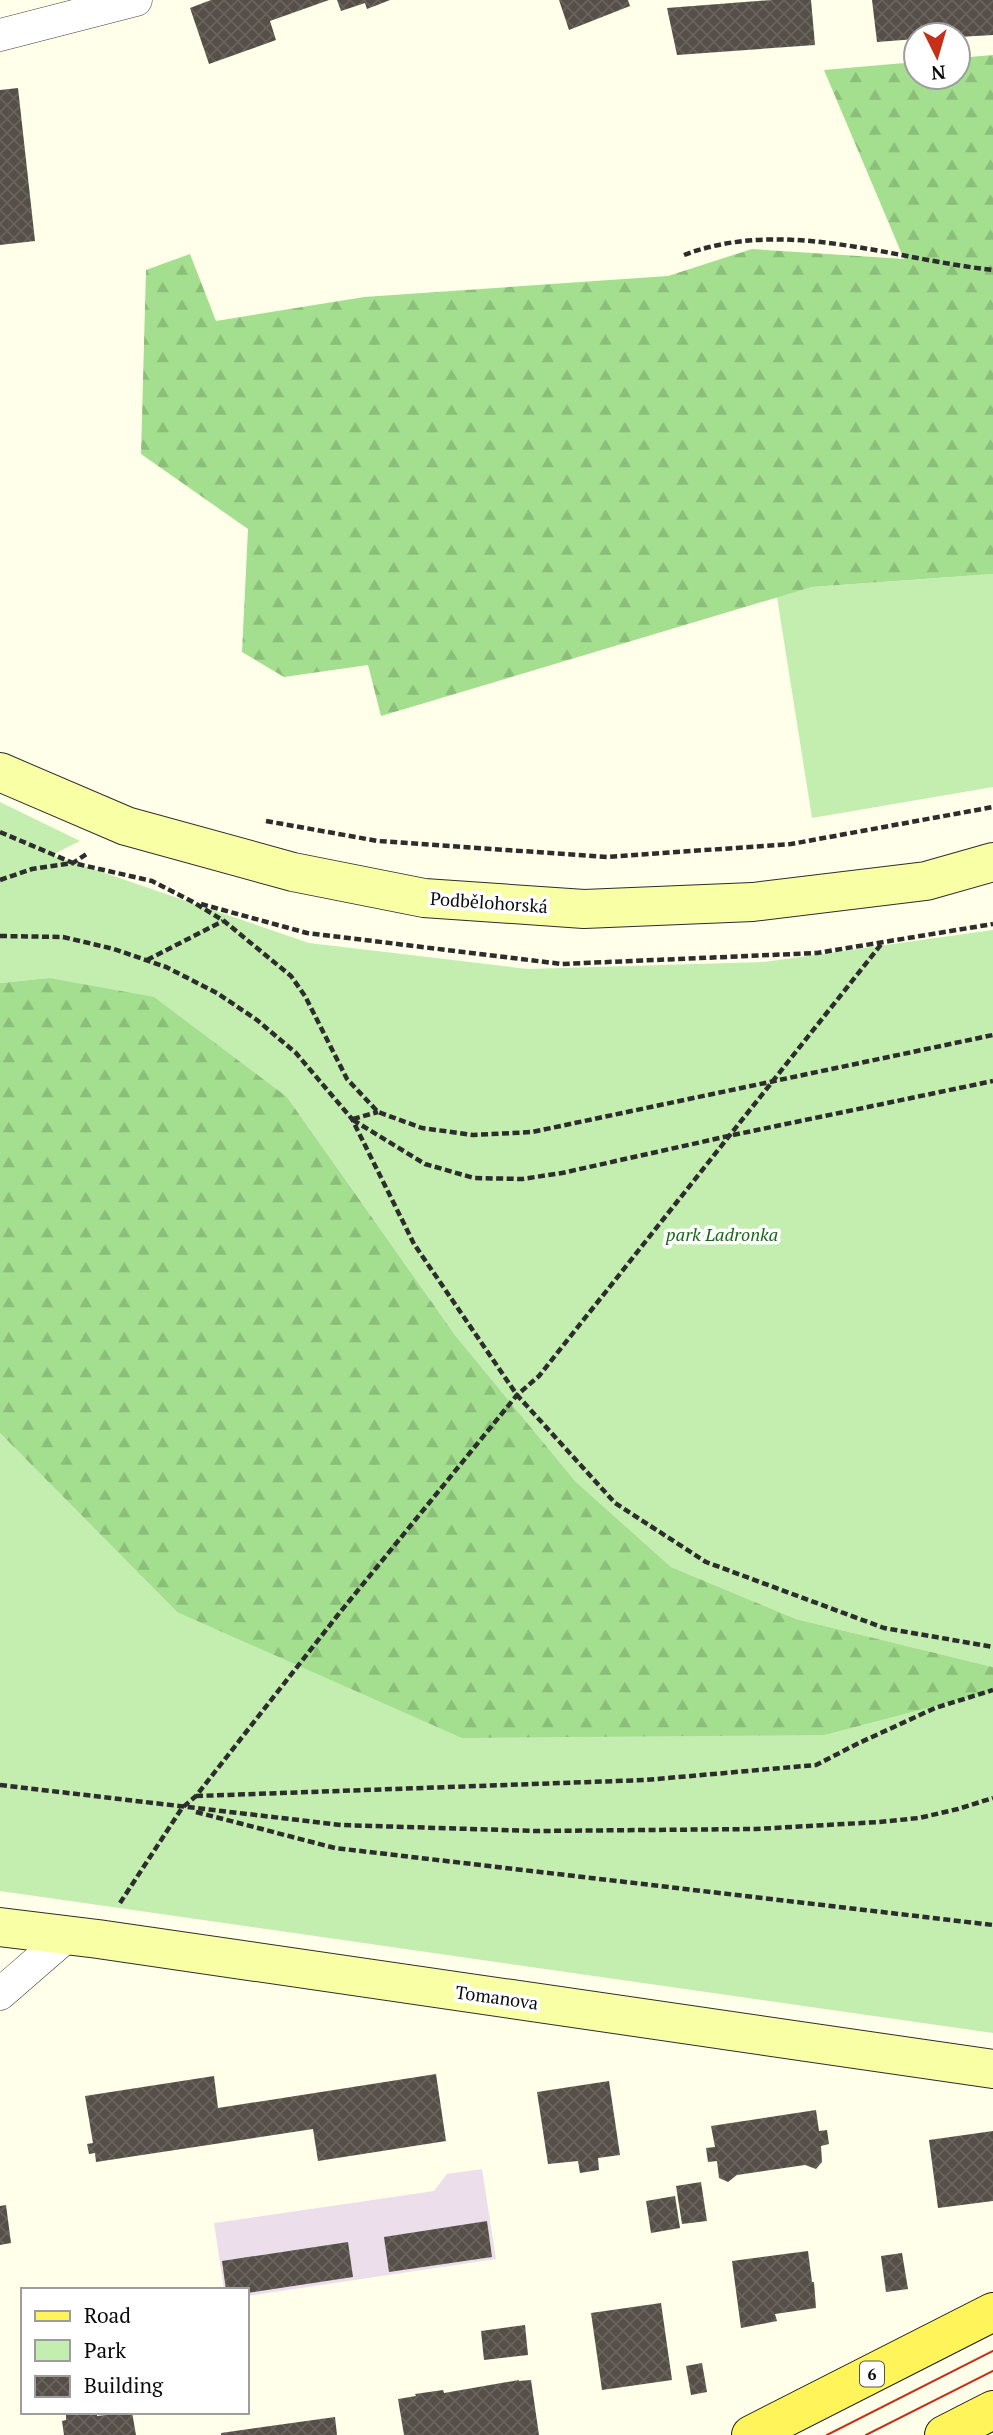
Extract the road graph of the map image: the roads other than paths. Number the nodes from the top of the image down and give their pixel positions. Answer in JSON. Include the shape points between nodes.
{"nodes":[{"id":1,"x":136,"y":0,"type":"edge"},
{"id":2,"x":0,"y":34,"type":"edge"},
{"id":3,"x":0,"y":772,"type":"edge"},
{"id":4,"x":993,"y":862,"type":"edge"},
{"id":5,"x":0,"y":1927,"type":"edge"},
{"id":6,"x":68,"y":1935,"type":"junction"},
{"id":7,"x":0,"y":1994,"type":"edge"},
{"id":8,"x":993,"y":2069,"type":"edge"},
{"id":9,"x":993,"y":2312,"type":"edge"},
{"id":10,"x":993,"y":2410,"type":"edge"},
{"id":11,"x":751,"y":2435,"type":"edge"},
{"id":12,"x":944,"y":2435,"type":"edge"}],
"edges":[{"from":1,"to":2,"type":"street"},
{"from":3,"to":4,"type":"street","name":"Podbělohorská","via":[[126,826],[293,872],[424,898],[584,909],[753,902],[926,881]]},
{"from":5,"to":6,"type":"street","name":"Tomanova"},
{"from":6,"to":7,"type":"street"},
{"from":6,"to":8,"type":"street","name":"Tomanova"},
{"from":9,"to":11,"type":"main road","number":"6"},
{"from":10,"to":12,"type":"main road"}]}
